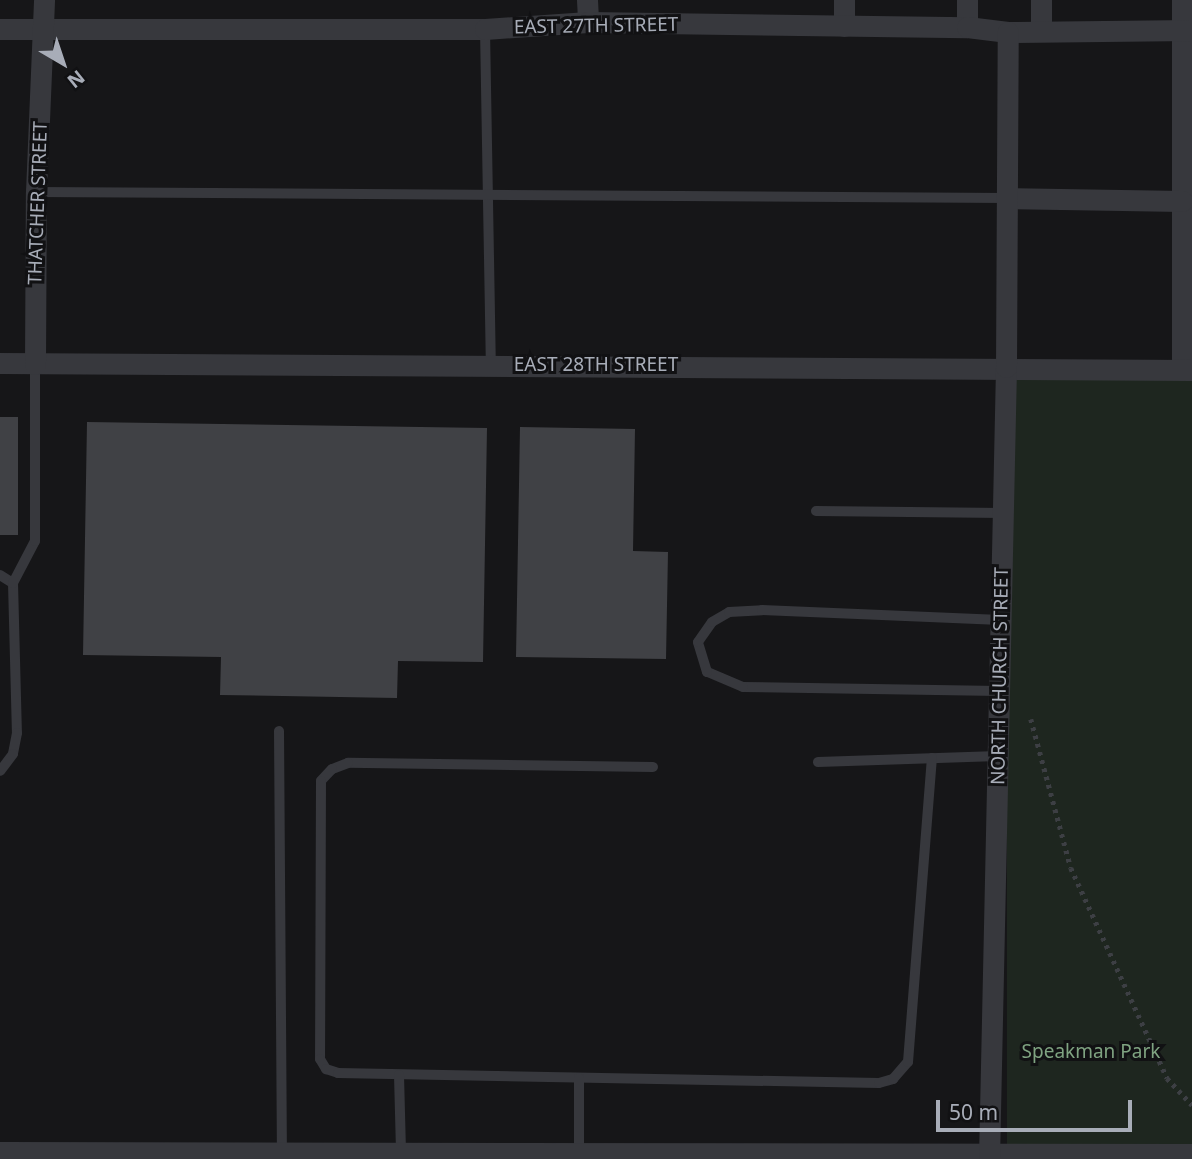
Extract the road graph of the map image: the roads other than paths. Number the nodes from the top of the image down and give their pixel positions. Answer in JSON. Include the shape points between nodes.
{"nodes":[{"id":1,"x":44,"y":0,"type":"edge"},
{"id":2,"x":587,"y":0,"type":"edge"},
{"id":3,"x":844,"y":0,"type":"edge"},
{"id":4,"x":967,"y":0,"type":"edge"},
{"id":5,"x":1041,"y":0,"type":"edge"},
{"id":6,"x":1182,"y":0,"type":"edge"},
{"id":7,"x":588,"y":22,"type":"junction"},
{"id":8,"x":844,"y":26,"type":"junction"},
{"id":9,"x":967,"y":27,"type":"junction"},
{"id":10,"x":0,"y":29,"type":"edge"},
{"id":11,"x":485,"y":29,"type":"junction"},
{"id":12,"x":44,"y":30,"type":"junction"},
{"id":13,"x":1187,"y":30,"type":"edge"},
{"id":14,"x":1041,"y":31,"type":"junction"},
{"id":15,"x":1008,"y":32,"type":"junction"},
{"id":16,"x":36,"y":192,"type":"junction"},
{"id":17,"x":487,"y":196,"type":"junction"},
{"id":18,"x":1007,"y":198,"type":"junction"},
{"id":19,"x":1182,"y":201,"type":"junction"},
{"id":20,"x":0,"y":363,"type":"edge"},
{"id":21,"x":35,"y":364,"type":"junction"},
{"id":22,"x":491,"y":365,"type":"junction"},
{"id":23,"x":1006,"y":367,"type":"junction"},
{"id":24,"x":1187,"y":370,"type":"edge"},
{"id":25,"x":816,"y":511,"type":"dead end"},
{"id":26,"x":1003,"y":513,"type":"junction"},
{"id":27,"x":0,"y":575,"type":"edge"},
{"id":28,"x":13,"y":583,"type":"junction"},
{"id":29,"x":1001,"y":620,"type":"junction"},
{"id":30,"x":999,"y":691,"type":"junction"},
{"id":31,"x":279,"y":731,"type":"dead end"},
{"id":32,"x":998,"y":756,"type":"junction"},
{"id":33,"x":932,"y":758,"type":"junction"},
{"id":34,"x":818,"y":762,"type":"dead end"},
{"id":35,"x":653,"y":767,"type":"dead end"},
{"id":36,"x":0,"y":771,"type":"edge"},
{"id":37,"x":399,"y":1074,"type":"junction"},
{"id":38,"x":579,"y":1078,"type":"junction"},
{"id":39,"x":0,"y":1152,"type":"edge"},
{"id":40,"x":282,"y":1152,"type":"junction"},
{"id":41,"x":387,"y":1154,"type":"edge"},
{"id":42,"x":1192,"y":1154,"type":"edge"},
{"id":43,"x":33,"y":1155,"type":"edge"},
{"id":44,"x":578,"y":1155,"type":"edge"},
{"id":45,"x":989,"y":1156,"type":"edge"}],
"edges":[{"from":1,"to":12,"type":"street","name":"THATCHER STREET"},
{"from":2,"to":7,"type":"street"},
{"from":3,"to":8,"type":"street"},
{"from":4,"to":9,"type":"street"},
{"from":5,"to":14,"type":"street"},
{"from":6,"to":13,"type":"street"},
{"from":7,"to":8,"type":"street","name":"EAST 27TH STREET"},
{"from":7,"to":11,"type":"street","name":"EAST 27TH STREET"},
{"from":8,"to":9,"type":"street","name":"EAST 27TH STREET"},
{"from":9,"to":15,"type":"street","name":"EAST 27TH STREET"},
{"from":10,"to":12,"type":"street","name":"EAST 27TH STREET"},
{"from":11,"to":12,"type":"street","name":"EAST 27TH STREET"},
{"from":11,"to":17,"type":"lane"},
{"from":12,"to":16,"type":"street","name":"THATCHER STREET"},
{"from":13,"to":14,"type":"street","name":"EAST 27TH STREET"},
{"from":13,"to":19,"type":"street"},
{"from":14,"to":15,"type":"street","name":"EAST 27TH STREET"},
{"from":15,"to":18,"type":"street","name":"NORTH CHURCH STREET"},
{"from":16,"to":17,"type":"lane"},
{"from":16,"to":21,"type":"street","name":"THATCHER STREET"},
{"from":17,"to":18,"type":"lane"},
{"from":17,"to":22,"type":"lane"},
{"from":18,"to":19,"type":"street"},
{"from":18,"to":23,"type":"street","name":"NORTH CHURCH STREET"},
{"from":19,"to":24,"type":"street"},
{"from":20,"to":21,"type":"street","name":"EAST 28TH STREET"},
{"from":21,"to":22,"type":"street","name":"EAST 28TH STREET"},
{"from":21,"to":28,"type":"lane","via":[[35,541]]},
{"from":22,"to":23,"type":"street","name":"EAST 28TH STREET"},
{"from":23,"to":24,"type":"street","name":"EAST 28TH STREET"},
{"from":23,"to":26,"type":"street","name":"NORTH CHURCH STREET"},
{"from":25,"to":26,"type":"lane"},
{"from":26,"to":29,"type":"street","name":"NORTH CHURCH STREET"},
{"from":27,"to":28,"type":"lane"},
{"from":28,"to":36,"type":"lane","via":[[17,733],[13,754]]},
{"from":29,"to":30,"type":"street","name":"NORTH CHURCH STREET"},
{"from":29,"to":30,"type":"lane","via":[[729,612],[712,622],[698,642],[707,672],[743,687]]},
{"from":30,"to":32,"type":"street","name":"NORTH CHURCH STREET"},
{"from":31,"to":40,"type":"lane"},
{"from":32,"to":33,"type":"lane"},
{"from":32,"to":45,"type":"street","name":"NORTH CHURCH STREET"},
{"from":33,"to":34,"type":"lane"},
{"from":33,"to":38,"type":"lane","via":[[908,1062],[902,1073],[879,1083]]},
{"from":35,"to":37,"type":"lane","via":[[348,763],[321,781],[320,1059],[326,1069],[338,1073]]},
{"from":37,"to":38,"type":"lane"},
{"from":37,"to":41,"type":"lane"},
{"from":38,"to":44,"type":"lane"},
{"from":39,"to":43,"type":"street"},
{"from":40,"to":41,"type":"street"},
{"from":40,"to":43,"type":"street"},
{"from":41,"to":44,"type":"street"},
{"from":42,"to":45,"type":"street"},
{"from":44,"to":45,"type":"street"}]}
